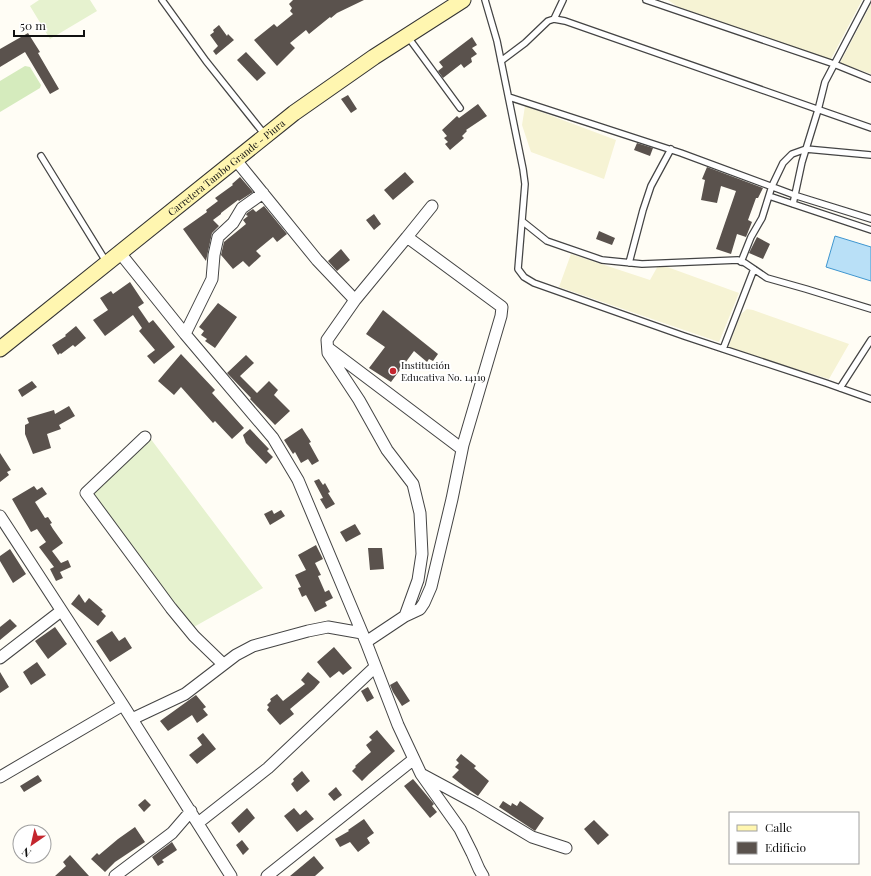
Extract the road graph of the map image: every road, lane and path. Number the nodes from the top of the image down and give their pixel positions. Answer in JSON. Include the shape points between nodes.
{"nodes":[{"id":1,"x":162,"y":0,"type":"edge"},
{"id":2,"x":463,"y":0,"type":"edge"},
{"id":3,"x":485,"y":0,"type":"edge"},
{"id":4,"x":564,"y":0,"type":"edge"},
{"id":5,"x":646,"y":0,"type":"edge"},
{"id":6,"x":868,"y":0,"type":"edge"},
{"id":7,"x":554,"y":19,"type":"junction"},
{"id":8,"x":407,"y":35,"type":"junction"},
{"id":9,"x":501,"y":61,"type":"junction"},
{"id":10,"x":834,"y":64,"type":"junction"},
{"id":11,"x":871,"y":79,"type":"edge"},
{"id":12,"x":509,"y":97,"type":"junction"},
{"id":13,"x":460,"y":108,"type":"dead end"},
{"id":14,"x":818,"y":110,"type":"junction"},
{"id":15,"x":871,"y":128,"type":"edge"},
{"id":16,"x":266,"y":135,"type":"junction"},
{"id":17,"x":806,"y":149,"type":"junction"},
{"id":18,"x":671,"y":150,"type":"junction"},
{"id":19,"x":871,"y":155,"type":"edge"},
{"id":20,"x":41,"y":156,"type":"dead end"},
{"id":21,"x":235,"y":159,"type":"junction"},
{"id":22,"x":772,"y":186,"type":"junction"},
{"id":23,"x":263,"y":193,"type":"junction"},
{"id":24,"x":795,"y":195,"type":"junction"},
{"id":25,"x":769,"y":196,"type":"junction"},
{"id":26,"x":793,"y":204,"type":"junction"},
{"id":27,"x":432,"y":206,"type":"dead end"},
{"id":28,"x":871,"y":219,"type":"edge"},
{"id":29,"x":522,"y":222,"type":"junction"},
{"id":30,"x":871,"y":230,"type":"edge"},
{"id":31,"x":407,"y":238,"type":"junction"},
{"id":32,"x":120,"y":253,"type":"junction"},
{"id":33,"x":741,"y":262,"type":"junction"},
{"id":34,"x":107,"y":263,"type":"junction"},
{"id":35,"x":629,"y":263,"type":"junction"},
{"id":36,"x":754,"y":269,"type":"junction"},
{"id":37,"x":355,"y":300,"type":"junction"},
{"id":38,"x":871,"y":309,"type":"edge"},
{"id":39,"x":185,"y":334,"type":"junction"},
{"id":40,"x":871,"y":340,"type":"edge"},
{"id":41,"x":327,"y":347,"type":"junction"},
{"id":42,"x":0,"y":349,"type":"edge"},
{"id":43,"x":723,"y":349,"type":"junction"},
{"id":44,"x":840,"y":388,"type":"junction"},
{"id":45,"x":871,"y":399,"type":"edge"},
{"id":46,"x":145,"y":438,"type":"dead end"},
{"id":47,"x":462,"y":449,"type":"junction"},
{"id":48,"x":0,"y":516,"type":"edge"},
{"id":49,"x":60,"y":611,"type":"junction"},
{"id":50,"x":405,"y":616,"type":"junction"},
{"id":51,"x":364,"y":638,"type":"junction"},
{"id":52,"x":0,"y":658,"type":"edge"},
{"id":53,"x":224,"y":664,"type":"junction"},
{"id":54,"x":375,"y":667,"type":"junction"},
{"id":55,"x":123,"y":705,"type":"junction"},
{"id":56,"x":132,"y":719,"type":"junction"},
{"id":57,"x":414,"y":759,"type":"junction"},
{"id":58,"x":421,"y":774,"type":"junction"},
{"id":59,"x":0,"y":777,"type":"edge"},
{"id":60,"x":191,"y":811,"type":"junction"},
{"id":61,"x":198,"y":823,"type":"junction"},
{"id":62,"x":566,"y":848,"type":"dead end"},
{"id":63,"x":115,"y":876,"type":"edge"},
{"id":64,"x":231,"y":876,"type":"edge"},
{"id":65,"x":267,"y":876,"type":"edge"},
{"id":66,"x":483,"y":876,"type":"edge"}],
"edges":[{"from":1,"to":16,"type":"lane","via":[[206,62]]},
{"from":2,"to":8,"type":"main road","name":"Carretera Tambo Grande - Piura"},
{"from":3,"to":9,"type":"lane"},
{"from":4,"to":7,"type":"lane"},
{"from":5,"to":10,"type":"lane"},
{"from":6,"to":10,"type":"lane"},
{"from":7,"to":9,"type":"lane"},
{"from":7,"to":14,"type":"lane"},
{"from":8,"to":13,"type":"lane"},
{"from":8,"to":16,"type":"main road","name":"Carretera Tambo Grande - Piura","via":[[327,89]]},
{"from":9,"to":12,"type":"lane"},
{"from":10,"to":11,"type":"lane"},
{"from":10,"to":14,"type":"lane","via":[[825,82]]},
{"from":12,"to":18,"type":"lane"},
{"from":12,"to":29,"type":"lane","via":[[525,184]]},
{"from":14,"to":15,"type":"lane"},
{"from":14,"to":17,"type":"lane"},
{"from":16,"to":21,"type":"main road","name":"Carretera Tambo Grande - Piura"},
{"from":17,"to":19,"type":"lane"},
{"from":17,"to":22,"type":"lane","via":[[792,154],[783,163]]},
{"from":17,"to":24,"type":"lane"},
{"from":18,"to":22,"type":"lane"},
{"from":18,"to":35,"type":"lane","via":[[651,186],[642,210]]},
{"from":20,"to":34,"type":"lane"},
{"from":21,"to":23,"type":"street"},
{"from":21,"to":32,"type":"main road","name":"Carretera Tambo Grande - Piura"},
{"from":22,"to":24,"type":"lane"},
{"from":22,"to":25,"type":"lane"},
{"from":23,"to":37,"type":"street","via":[[317,260]]},
{"from":23,"to":39,"type":"street","via":[[242,208],[233,223],[218,237],[212,279]]},
{"from":24,"to":26,"type":"lane"},
{"from":24,"to":28,"type":"lane"},
{"from":25,"to":26,"type":"lane"},
{"from":25,"to":33,"type":"lane","via":[[762,218]]},
{"from":26,"to":30,"type":"lane"},
{"from":27,"to":31,"type":"street"},
{"from":29,"to":35,"type":"lane","via":[[547,241],[602,260]]},
{"from":29,"to":43,"type":"lane","via":[[518,269],[524,277],[534,283]]},
{"from":31,"to":37,"type":"street"},
{"from":31,"to":47,"type":"street","via":[[502,307]]},
{"from":32,"to":34,"type":"main road","name":"Carretera Tambo Grande - Piura"},
{"from":32,"to":39,"type":"street"},
{"from":33,"to":35,"type":"lane","via":[[738,260]]},
{"from":33,"to":36,"type":"lane"},
{"from":34,"to":42,"type":"main road","name":"Carretera Tambo Grande - Piura"},
{"from":36,"to":38,"type":"lane","via":[[767,278]]},
{"from":36,"to":43,"type":"lane"},
{"from":37,"to":41,"type":"street","via":[[327,340]]},
{"from":39,"to":51,"type":"street","via":[[273,438],[298,480]]},
{"from":40,"to":44,"type":"lane"},
{"from":41,"to":47,"type":"street"},
{"from":41,"to":50,"type":"street","via":[[328,353],[359,400],[387,450],[413,484],[420,513],[422,554],[418,580]]},
{"from":43,"to":44,"type":"lane"},
{"from":44,"to":45,"type":"lane"},
{"from":46,"to":53,"type":"street","via":[[86,493],[189,631]]},
{"from":47,"to":50,"type":"street","via":[[432,587],[420,609]]},
{"from":48,"to":49,"type":"street"},
{"from":49,"to":52,"type":"street"},
{"from":49,"to":55,"type":"street"},
{"from":50,"to":51,"type":"street"},
{"from":51,"to":53,"type":"street","via":[[328,627],[252,646]]},
{"from":51,"to":54,"type":"street"},
{"from":53,"to":56,"type":"street","via":[[185,694]]},
{"from":54,"to":57,"type":"street"},
{"from":54,"to":61,"type":"street","via":[[268,768]]},
{"from":55,"to":56,"type":"street"},
{"from":55,"to":59,"type":"street"},
{"from":56,"to":60,"type":"street"},
{"from":57,"to":58,"type":"street"},
{"from":57,"to":65,"type":"street"},
{"from":58,"to":62,"type":"street","via":[[532,837]]},
{"from":58,"to":66,"type":"street","via":[[460,829]]},
{"from":60,"to":61,"type":"street"},
{"from":60,"to":63,"type":"street","via":[[172,833]]},
{"from":61,"to":64,"type":"street"}]}
